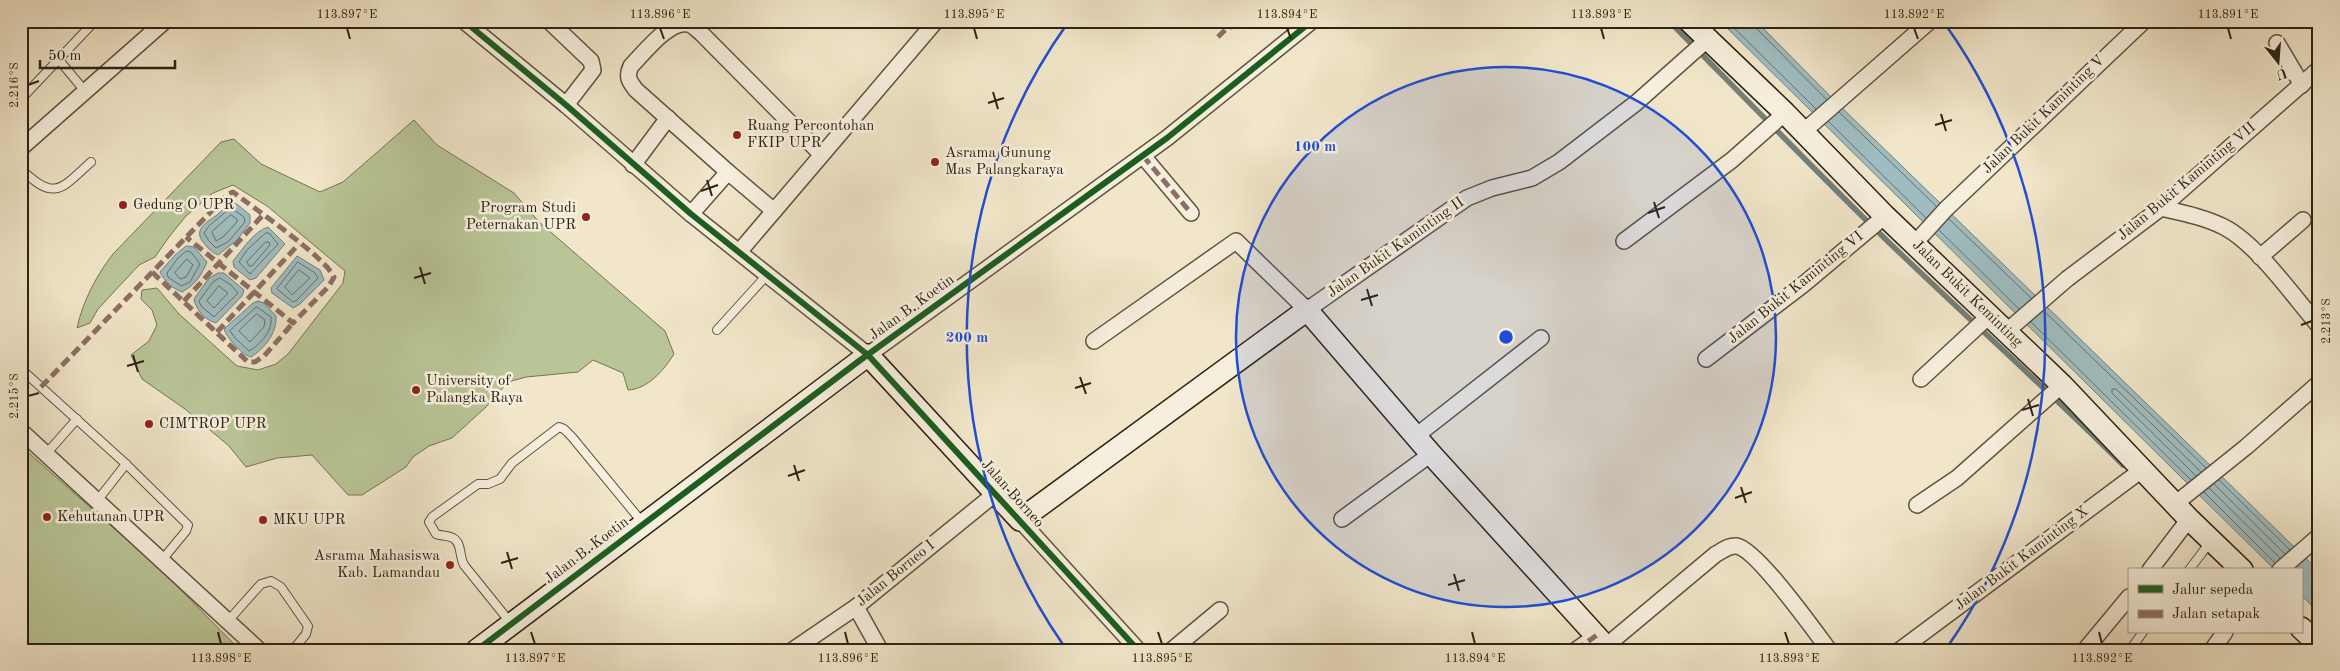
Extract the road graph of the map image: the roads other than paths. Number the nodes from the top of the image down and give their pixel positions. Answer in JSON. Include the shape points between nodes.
{"nodes":[{"id":1,"x":95,"y":21,"type":"edge"},
{"id":2,"x":165,"y":21,"type":"edge"},
{"id":3,"x":464,"y":21,"type":"edge"},
{"id":4,"x":549,"y":21,"type":"edge"},
{"id":5,"x":936,"y":21,"type":"edge"},
{"id":6,"x":1312,"y":21,"type":"edge"},
{"id":7,"x":1689,"y":21,"type":"edge"},
{"id":8,"x":1930,"y":21,"type":"edge"},
{"id":9,"x":2144,"y":21,"type":"edge"},
{"id":10,"x":1708,"y":39,"type":"junction"},
{"id":11,"x":2277,"y":43,"type":"dead end"},
{"id":12,"x":59,"y":60,"type":"junction"},
{"id":13,"x":2319,"y":69,"type":"edge"},
{"id":14,"x":2302,"y":85,"type":"junction"},
{"id":15,"x":84,"y":90,"type":"junction"},
{"id":16,"x":21,"y":99,"type":"edge"},
{"id":17,"x":566,"y":105,"type":"junction"},
{"id":18,"x":1785,"y":113,"type":"junction"},
{"id":19,"x":668,"y":118,"type":"junction"},
{"id":20,"x":1811,"y":125,"type":"junction"},
{"id":21,"x":21,"y":148,"type":"edge"},
{"id":22,"x":821,"y":154,"type":"junction"},
{"id":23,"x":1143,"y":156,"type":"junction"},
{"id":24,"x":91,"y":162,"type":"dead end"},
{"id":25,"x":634,"y":165,"type":"junction"},
{"id":26,"x":21,"y":170,"type":"edge"},
{"id":27,"x":728,"y":172,"type":"junction"},
{"id":28,"x":2162,"y":208,"type":"junction"},
{"id":29,"x":774,"y":212,"type":"junction"},
{"id":30,"x":1191,"y":213,"type":"dead end"},
{"id":31,"x":691,"y":214,"type":"junction"},
{"id":32,"x":1885,"y":216,"type":"junction"},
{"id":33,"x":2303,"y":220,"type":"dead end"},
{"id":34,"x":1922,"y":235,"type":"junction"},
{"id":35,"x":1624,"y":241,"type":"dead end"},
{"id":36,"x":739,"y":252,"type":"junction"},
{"id":37,"x":2260,"y":257,"type":"junction"},
{"id":38,"x":767,"y":275,"type":"junction"},
{"id":39,"x":1306,"y":310,"type":"junction"},
{"id":40,"x":1989,"y":316,"type":"junction"},
{"id":41,"x":2014,"y":324,"type":"junction"},
{"id":42,"x":2319,"y":326,"type":"edge"},
{"id":43,"x":717,"y":330,"type":"dead end"},
{"id":44,"x":1541,"y":338,"type":"dead end"},
{"id":45,"x":1094,"y":341,"type":"dead end"},
{"id":46,"x":868,"y":355,"type":"junction"},
{"id":47,"x":1706,"y":359,"type":"dead end"},
{"id":48,"x":21,"y":369,"type":"edge"},
{"id":49,"x":1921,"y":379,"type":"dead end"},
{"id":50,"x":2319,"y":382,"type":"edge"},
{"id":51,"x":2062,"y":385,"type":"junction"},
{"id":52,"x":76,"y":419,"type":"junction"},
{"id":53,"x":21,"y":431,"type":"edge"},
{"id":54,"x":1416,"y":436,"type":"junction"},
{"id":55,"x":46,"y":454,"type":"junction"},
{"id":56,"x":1431,"y":454,"type":"junction"},
{"id":57,"x":126,"y":464,"type":"junction"},
{"id":58,"x":2143,"y":469,"type":"junction"},
{"id":59,"x":996,"y":493,"type":"junction"},
{"id":60,"x":97,"y":501,"type":"junction"},
{"id":61,"x":2174,"y":504,"type":"junction"},
{"id":62,"x":1917,"y":505,"type":"dead end"},
{"id":63,"x":1342,"y":519,"type":"dead end"},
{"id":64,"x":2189,"y":519,"type":"junction"},
{"id":65,"x":1020,"y":520,"type":"junction"},
{"id":66,"x":644,"y":524,"type":"junction"},
{"id":67,"x":2319,"y":536,"type":"edge"},
{"id":68,"x":2212,"y":540,"type":"junction"},
{"id":69,"x":162,"y":560,"type":"junction"},
{"id":70,"x":2152,"y":568,"type":"edge"},
{"id":71,"x":2191,"y":568,"type":"edge"},
{"id":72,"x":2240,"y":568,"type":"edge"},
{"id":73,"x":2282,"y":568,"type":"edge"},
{"id":74,"x":2128,"y":598,"type":"edge"},
{"id":75,"x":856,"y":607,"type":"junction"},
{"id":76,"x":1220,"y":610,"type":"dead end"},
{"id":77,"x":228,"y":621,"type":"junction"},
{"id":78,"x":511,"y":624,"type":"junction"},
{"id":79,"x":2302,"y":629,"type":"edge"},
{"id":80,"x":2142,"y":634,"type":"edge"},
{"id":81,"x":2224,"y":634,"type":"edge"},
{"id":82,"x":1604,"y":643,"type":"edge"},
{"id":83,"x":2319,"y":645,"type":"edge"},
{"id":84,"x":259,"y":650,"type":"edge"},
{"id":85,"x":293,"y":650,"type":"edge"},
{"id":86,"x":477,"y":650,"type":"edge"},
{"id":87,"x":793,"y":650,"type":"edge"},
{"id":88,"x":880,"y":650,"type":"edge"},
{"id":89,"x":1138,"y":650,"type":"edge"},
{"id":90,"x":1172,"y":650,"type":"edge"},
{"id":91,"x":1576,"y":650,"type":"edge"},
{"id":92,"x":1829,"y":650,"type":"edge"},
{"id":93,"x":1900,"y":650,"type":"edge"},
{"id":94,"x":2085,"y":650,"type":"edge"},
{"id":95,"x":2130,"y":650,"type":"edge"},
{"id":96,"x":2212,"y":650,"type":"edge"}],
"edges":[{"from":1,"to":12,"type":"lane"},
{"from":2,"to":15,"type":"street"},
{"from":3,"to":17,"type":"street"},
{"from":4,"to":17,"type":"street","via":[[591,60],[593,70]]},
{"from":5,"to":22,"type":"street"},
{"from":6,"to":23,"type":"street","name":"Jalan B. Koetin"},
{"from":7,"to":10,"type":"street","name":"Jalan Bukit Keminting"},
{"from":8,"to":20,"type":"street"},
{"from":9,"to":34,"type":"street","name":"Jalan Bukit Kaminting V"},
{"from":10,"to":18,"type":"street","name":"Jalan Bukit Keminting"},
{"from":10,"to":39,"type":"street","name":"Jalan Bukit Kaminting II","via":[[1636,103],[1559,162],[1532,178],[1467,198]]},
{"from":11,"to":14,"type":"street"},
{"from":12,"to":15,"type":"lane"},
{"from":12,"to":16,"type":"lane"},
{"from":13,"to":14,"type":"street","name":"Jalan Bukit Kaminting VII"},
{"from":14,"to":28,"type":"street","name":"Jalan Bukit Kaminting VII"},
{"from":15,"to":21,"type":"street"},
{"from":17,"to":25,"type":"street"},
{"from":18,"to":20,"type":"street","name":"Jalan Bukit Keminting"},
{"from":18,"to":35,"type":"street","via":[[1732,160]]},
{"from":19,"to":22,"type":"street","via":[[636,90],[627,74],[670,27],[690,24]]},
{"from":19,"to":25,"type":"street"},
{"from":19,"to":27,"type":"street"},
{"from":20,"to":32,"type":"street","name":"Jalan Bukit Keminting"},
{"from":22,"to":29,"type":"street"},
{"from":23,"to":30,"type":"street"},
{"from":23,"to":46,"type":"street","name":"Jalan B. Koetin"},
{"from":24,"to":26,"type":"lane","via":[[67,184],[56,189],[43,188]]},
{"from":25,"to":31,"type":"street"},
{"from":27,"to":29,"type":"street"},
{"from":27,"to":31,"type":"street"},
{"from":28,"to":37,"type":"street","via":[[2198,216],[2225,227]]},
{"from":28,"to":41,"type":"street","name":"Jalan Bukit Kaminting VII","via":[[2040,300]]},
{"from":29,"to":36,"type":"street"},
{"from":31,"to":36,"type":"street"},
{"from":32,"to":34,"type":"street","name":"Jalan Bukit Keminting"},
{"from":32,"to":47,"type":"street","name":"Jalan Bukit Kaminting VI","via":[[1804,284]]},
{"from":33,"to":37,"type":"street"},
{"from":34,"to":40,"type":"street","name":"Jalan Bukit Keminting"},
{"from":36,"to":38,"type":"street"},
{"from":37,"to":42,"type":"street"},
{"from":38,"to":43,"type":"lane"},
{"from":38,"to":46,"type":"street"},
{"from":39,"to":45,"type":"street","via":[[1236,241]]},
{"from":39,"to":54,"type":"street"},
{"from":39,"to":65,"type":"street"},
{"from":40,"to":41,"type":"street","name":"Jalan Bukit Keminting"},
{"from":40,"to":49,"type":"street"},
{"from":41,"to":51,"type":"street","name":"Jalan Bukit Keminting"},
{"from":44,"to":54,"type":"street"},
{"from":46,"to":59,"type":"street","name":"Jalan Borneo"},
{"from":46,"to":66,"type":"street","name":"Jalan B. Koetin"},
{"from":48,"to":52,"type":"lane"},
{"from":50,"to":61,"type":"street","via":[[2246,447]]},
{"from":51,"to":58,"type":"street","name":"Jalan Bukit Keminting"},
{"from":51,"to":62,"type":"street","via":[[1957,478]]},
{"from":52,"to":55,"type":"lane"},
{"from":52,"to":57,"type":"lane"},
{"from":53,"to":55,"type":"street"},
{"from":54,"to":56,"type":"street"},
{"from":55,"to":60,"type":"street"},
{"from":56,"to":63,"type":"street"},
{"from":56,"to":82,"type":"street"},
{"from":57,"to":60,"type":"lane"},
{"from":57,"to":69,"type":"lane","via":[[188,525]]},
{"from":58,"to":61,"type":"street","name":"Jalan Bukit Keminting"},
{"from":58,"to":93,"type":"street","name":"Jalan Bukit Kaminting X"},
{"from":59,"to":65,"type":"street","name":"Jalan Borneo"},
{"from":59,"to":75,"type":"street","name":"Jalan Borneo I"},
{"from":60,"to":69,"type":"street"},
{"from":61,"to":64,"type":"street","name":"Jalan Bukit Keminting"},
{"from":64,"to":68,"type":"street","name":"Jalan Bukit Keminting"},
{"from":64,"to":70,"type":"street"},
{"from":65,"to":89,"type":"street","name":"Jalan Borneo"},
{"from":66,"to":78,"type":"street","name":"Jalan B. Koetin"},
{"from":66,"to":78,"type":"lane","via":[[572,437],[559,427],[512,463],[500,479],[478,484],[445,507],[432,517],[430,526],[436,534],[457,541],[464,565]]},
{"from":67,"to":73,"type":"street"},
{"from":68,"to":71,"type":"lane"},
{"from":68,"to":72,"type":"street","name":"Jalan Bukit Keminting"},
{"from":69,"to":77,"type":"street"},
{"from":74,"to":94,"type":"street"},
{"from":75,"to":87,"type":"street","name":"Jalan Borneo I"},
{"from":75,"to":88,"type":"street"},
{"from":76,"to":90,"type":"street"},
{"from":77,"to":84,"type":"street"},
{"from":77,"to":85,"type":"lane","via":[[261,584],[271,581],[281,588],[308,626],[306,634]]},
{"from":78,"to":86,"type":"street","name":"Jalan B. Koetin"},
{"from":79,"to":83,"type":"street"},
{"from":80,"to":95,"type":"lane"},
{"from":81,"to":96,"type":"street"},
{"from":82,"to":91,"type":"street"},
{"from":82,"to":92,"type":"street","via":[[1716,554],[1737,546],[1763,567]]}]}
